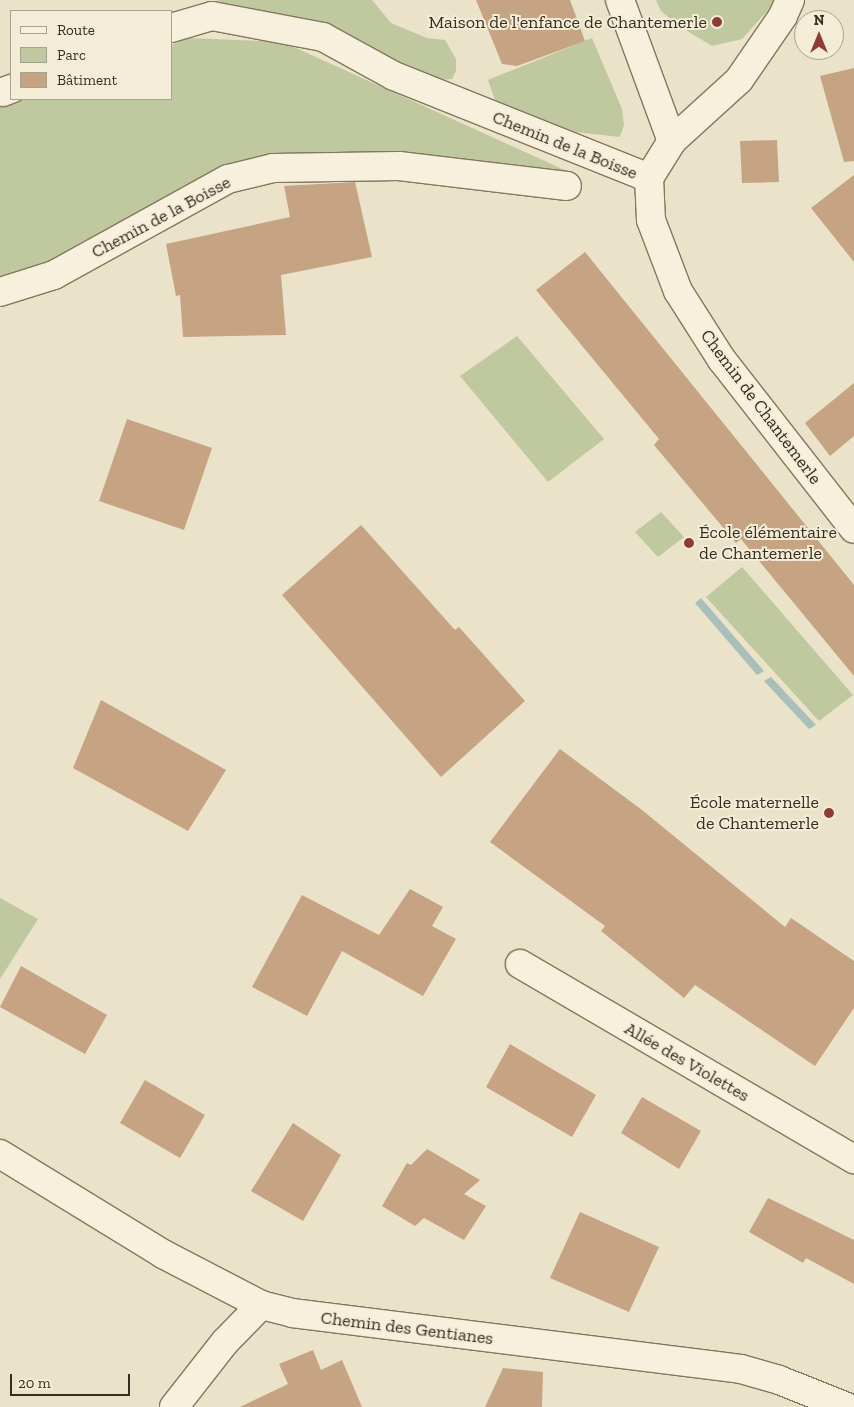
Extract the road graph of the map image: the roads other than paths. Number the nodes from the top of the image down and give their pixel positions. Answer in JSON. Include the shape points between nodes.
{"nodes":[{"id":1,"x":620,"y":0,"type":"edge"},
{"id":2,"x":790,"y":0,"type":"edge"},
{"id":3,"x":172,"y":28,"type":"edge"},
{"id":4,"x":672,"y":141,"type":"junction"},
{"id":5,"x":649,"y":178,"type":"junction"},
{"id":6,"x":567,"y":186,"type":"dead end"},
{"id":7,"x":0,"y":292,"type":"edge"},
{"id":8,"x":854,"y":529,"type":"edge"},
{"id":9,"x":520,"y":964,"type":"dead end"},
{"id":10,"x":0,"y":1154,"type":"edge"},
{"id":11,"x":854,"y":1158,"type":"edge"},
{"id":12,"x":261,"y":1305,"type":"junction"},
{"id":13,"x":174,"y":1407,"type":"edge"},
{"id":14,"x":847,"y":1407,"type":"edge"}],
"edges":[{"from":1,"to":4,"type":"street"},
{"from":2,"to":4,"type":"street","via":[[783,16],[739,80]]},
{"from":3,"to":5,"type":"street","name":"Chemin de la Boisse","via":[[212,16],[323,37],[394,76]]},
{"from":4,"to":5,"type":"street"},
{"from":5,"to":8,"type":"street","name":"Chemin de Chantemerle","via":[[651,220],[678,291],[722,360]]},
{"from":6,"to":7,"type":"street","name":"Chemin de la Boisse","via":[[399,166],[273,168],[228,179],[54,275]]},
{"from":9,"to":11,"type":"street","name":"Allée des Violettes"},
{"from":10,"to":12,"type":"street","name":"Chemin des Gentianes","via":[[163,1254]]},
{"from":12,"to":13,"type":"street","via":[[225,1342]]},
{"from":12,"to":14,"type":"street","name":"Chemin des Gentianes","via":[[292,1313],[741,1369]]}]}
